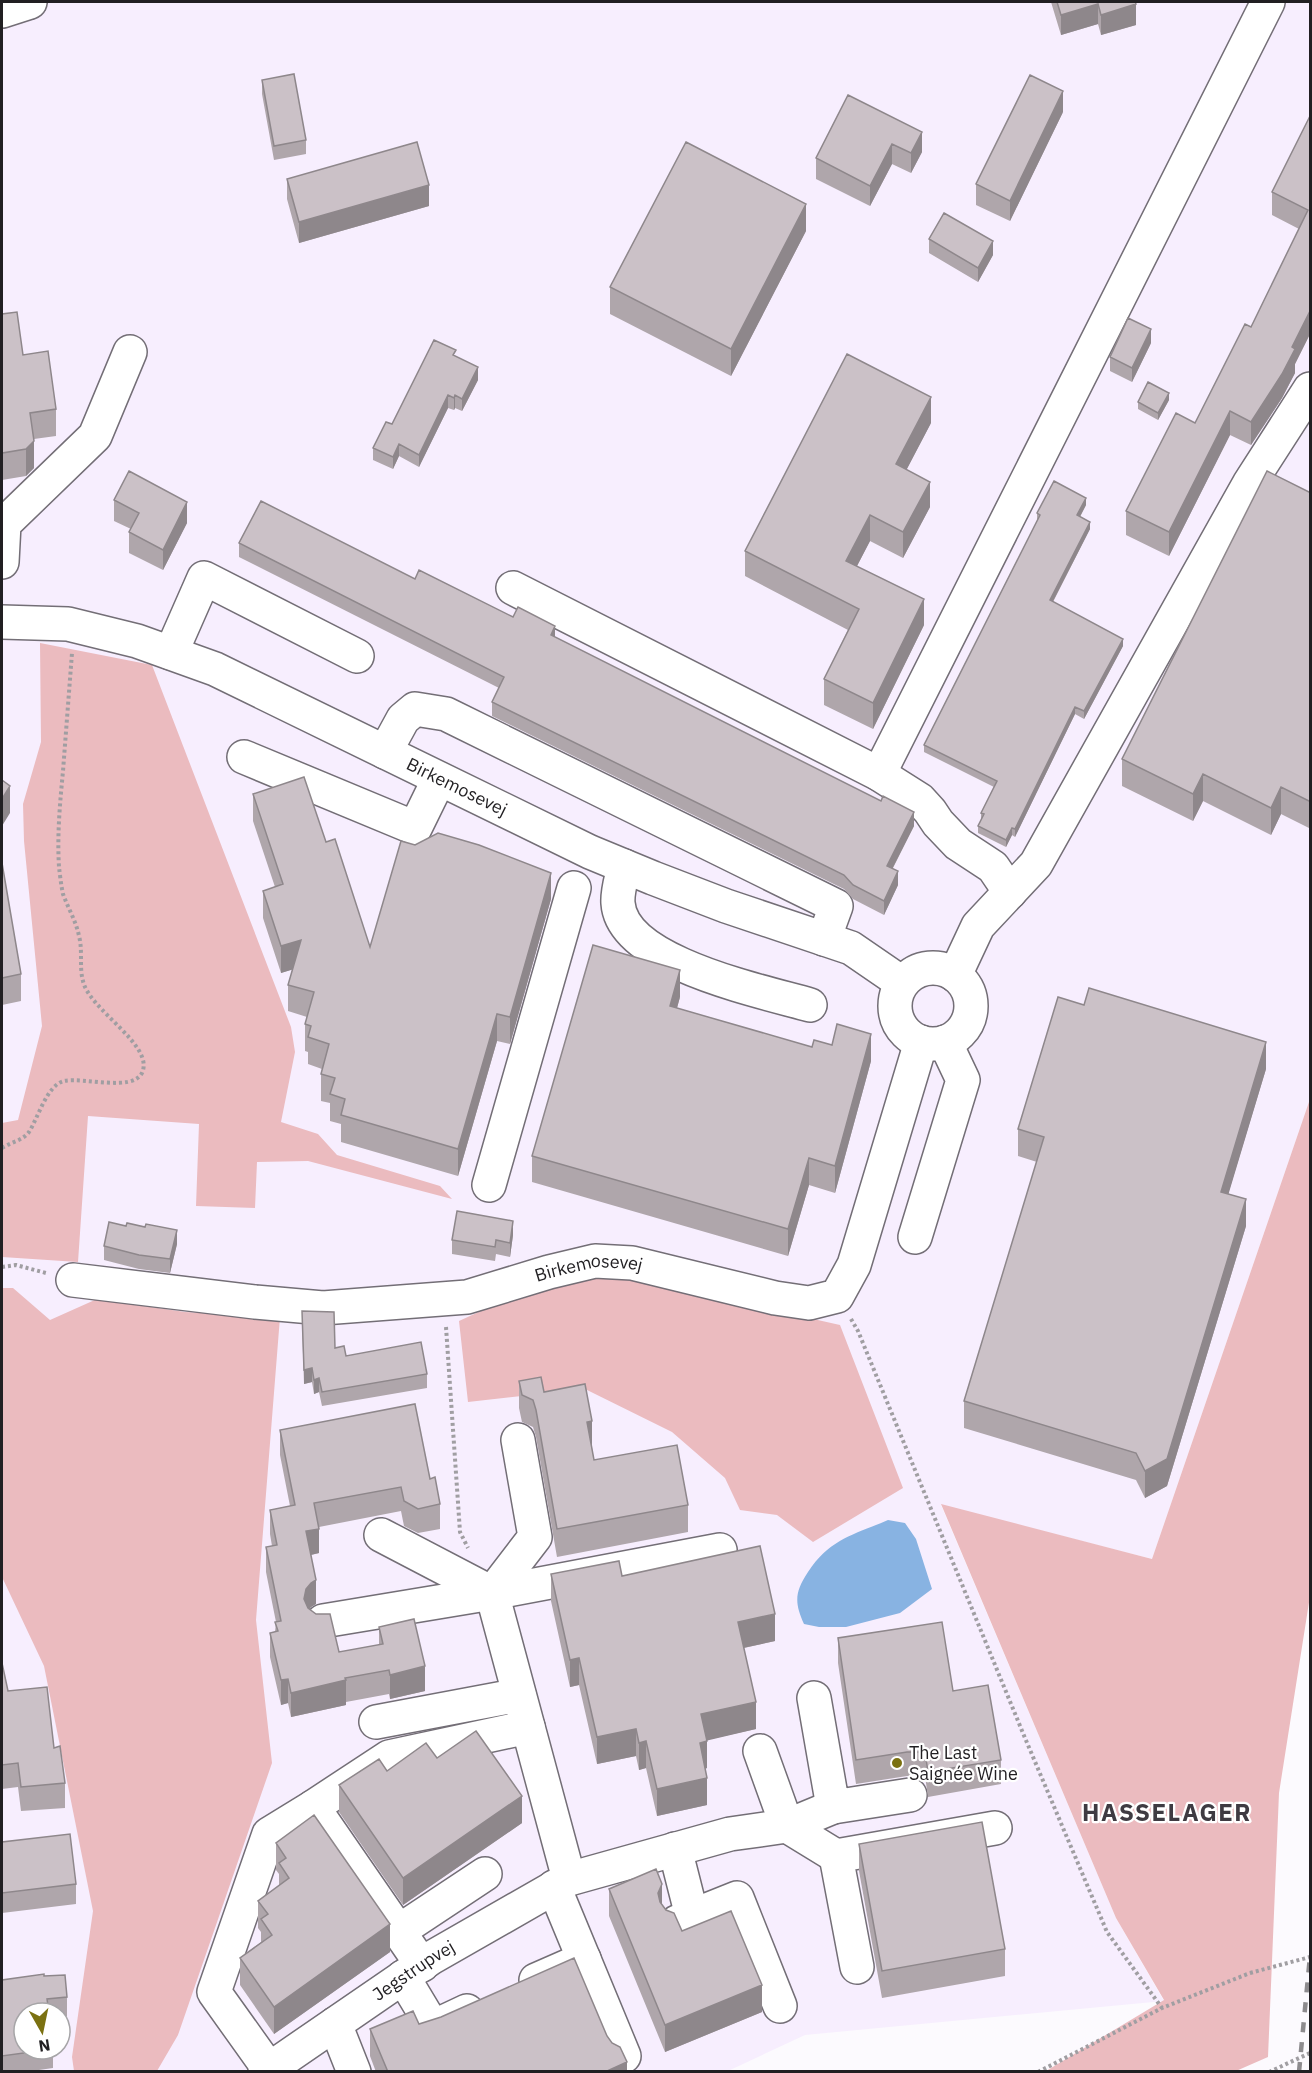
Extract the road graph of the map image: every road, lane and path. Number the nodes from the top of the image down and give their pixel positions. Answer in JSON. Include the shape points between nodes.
{"nodes":[{"id":1,"x":30,"y":2,"type":"edge"},
{"id":2,"x":1268,"y":2,"type":"edge"},
{"id":3,"x":2,"y":11,"type":"edge"},
{"id":4,"x":130,"y":352,"type":"dead end"},
{"id":5,"x":1311,"y":389,"type":"edge"},
{"id":6,"x":2,"y":562,"type":"edge"},
{"id":7,"x":513,"y":588,"type":"dead end"},
{"id":8,"x":2,"y":622,"type":"edge"},
{"id":9,"x":74,"y":625,"type":"junction"},
{"id":10,"x":171,"y":653,"type":"junction"},
{"id":11,"x":357,"y":656,"type":"dead end"},
{"id":12,"x":386,"y":752,"type":"junction"},
{"id":13,"x":244,"y":757,"type":"dead end"},
{"id":14,"x":879,"y":774,"type":"junction"},
{"id":15,"x":439,"y":779,"type":"junction"},
{"id":16,"x":415,"y":828,"type":"junction"},
{"id":17,"x":447,"y":840,"type":"edge"},
{"id":18,"x":590,"y":852,"type":"junction"},
{"id":19,"x":624,"y":866,"type":"junction"},
{"id":20,"x":542,"y":876,"type":"edge"},
{"id":21,"x":574,"y":888,"type":"junction"},
{"id":22,"x":1010,"y":891,"type":"junction"},
{"id":23,"x":824,"y":939,"type":"junction"},
{"id":24,"x":955,"y":975,"type":"junction"},
{"id":25,"x":902,"y":983,"type":"junction"},
{"id":26,"x":810,"y":1005,"type":"dead end"},
{"id":27,"x":933,"y":1042,"type":"junction"},
{"id":28,"x":2,"y":1148,"type":"edge"},
{"id":29,"x":489,"y":1185,"type":"dead end"},
{"id":30,"x":915,"y":1237,"type":"dead end"},
{"id":31,"x":2,"y":1267,"type":"edge"},
{"id":32,"x":73,"y":1280,"type":"joint"},
{"id":33,"x":837,"y":1296,"type":"junction"},
{"id":34,"x":444,"y":1299,"type":"junction"},
{"id":35,"x":518,"y":1440,"type":"dead end"},
{"id":36,"x":381,"y":1535,"type":"dead end"},
{"id":37,"x":720,"y":1550,"type":"dead end"},
{"id":38,"x":471,"y":1552,"type":"dead end"},
{"id":39,"x":492,"y":1593,"type":"junction"},
{"id":40,"x":323,"y":1621,"type":"edge"},
{"id":41,"x":519,"y":1695,"type":"junction"},
{"id":42,"x":814,"y":1698,"type":"dead end"},
{"id":43,"x":376,"y":1722,"type":"dead end"},
{"id":44,"x":528,"y":1727,"type":"junction"},
{"id":45,"x":760,"y":1751,"type":"dead end"},
{"id":46,"x":910,"y":1795,"type":"dead end"},
{"id":47,"x":313,"y":1807,"type":"junction"},
{"id":48,"x":833,"y":1807,"type":"junction"},
{"id":49,"x":787,"y":1826,"type":"junction"},
{"id":50,"x":995,"y":1828,"type":"dead end"},
{"id":51,"x":675,"y":1849,"type":"junction"},
{"id":52,"x":837,"y":1856,"type":"junction"},
{"id":53,"x":485,"y":1874,"type":"dead end"},
{"id":54,"x":561,"y":1883,"type":"junction"},
{"id":55,"x":399,"y":1931,"type":"junction"},
{"id":56,"x":1311,"y":1957,"type":"edge"},
{"id":57,"x":584,"y":1959,"type":"junction"},
{"id":58,"x":857,"y":1966,"type":"dead end"},
{"id":59,"x":412,"y":1971,"type":"junction"},
{"id":60,"x":780,"y":2006,"type":"dead end"},
{"id":61,"x":1162,"y":2008,"type":"junction"},
{"id":62,"x":335,"y":2024,"type":"junction"},
{"id":63,"x":1311,"y":2053,"type":"edge"},
{"id":64,"x":624,"y":2056,"type":"edge"},
{"id":65,"x":267,"y":2070,"type":"edge"},
{"id":66,"x":354,"y":2072,"type":"edge"},
{"id":67,"x":1038,"y":2072,"type":"edge"},
{"id":68,"x":1269,"y":2072,"type":"edge"}],
"edges":[{"from":1,"to":3,"type":"street"},
{"from":2,"to":14,"type":"street"},
{"from":4,"to":6,"type":"street","via":[[95,436],[4,524]]},
{"from":5,"to":22,"type":"street","via":[[1249,484],[1036,864]]},
{"from":7,"to":14,"type":"street"},
{"from":8,"to":9,"type":"street","name":"Birkemosevej"},
{"from":9,"to":10,"type":"street","name":"Birkemosevej"},
{"from":9,"to":28,"type":"path","via":[[58,832],[63,892],[80,940],[86,991],[138,1048],[144,1064],[139,1077],[127,1084],[95,1080],[57,1084],[28,1132]]},
{"from":10,"to":11,"type":"street","via":[[204,578]]},
{"from":10,"to":12,"type":"street","name":"Birkemosevej","via":[[215,669]]},
{"from":12,"to":15,"type":"street","name":"Birkemosevej"},
{"from":12,"to":23,"type":"street","via":[[403,719],[415,709],[446,714],[836,906]]},
{"from":13,"to":16,"type":"street"},
{"from":14,"to":22,"type":"street","via":[[920,800],[958,844],[993,867]]},
{"from":15,"to":16,"type":"street"},
{"from":15,"to":18,"type":"street","name":"Birkemosevej"},
{"from":16,"to":17,"type":"street"},
{"from":18,"to":19,"type":"street","name":"Birkemosevej"},
{"from":18,"to":21,"type":"street"},
{"from":19,"to":23,"type":"street","name":"Birkemosevej"},
{"from":19,"to":26,"type":"street","via":[[617,903],[624,921],[639,940],[683,967]]},
{"from":20,"to":21,"type":"street"},
{"from":21,"to":29,"type":"street"},
{"from":22,"to":24,"type":"street","via":[[978,926]]},
{"from":23,"to":25,"type":"street","name":"Birkemosevej","via":[[851,948]]},
{"from":24,"to":25,"type":"street","via":[[945,969],[927,968]]},
{"from":24,"to":27,"type":"street","via":[[969,994],[969,1017],[955,1036]]},
{"from":25,"to":27,"type":"street","via":[[895,1006],[902,1028],[910,1036]]},
{"from":27,"to":30,"type":"street","via":[[963,1080]]},
{"from":27,"to":33,"type":"street","via":[[854,1265]]},
{"from":31,"to":32,"type":"path","via":[[16,1265]]},
{"from":32,"to":34,"type":"street","name":"Birkemosevej","via":[[323,1308]]},
{"from":33,"to":34,"type":"street","name":"Birkemosevej","via":[[809,1303],[775,1298],[632,1263],[595,1260],[467,1297]]},
{"from":33,"to":61,"type":"path","via":[[858,1331],[1107,1932]]},
{"from":34,"to":38,"type":"path","via":[[460,1532]]},
{"from":35,"to":39,"type":"street","via":[[535,1537]]},
{"from":36,"to":39,"type":"street"},
{"from":37,"to":39,"type":"street"},
{"from":39,"to":40,"type":"street"},
{"from":39,"to":41,"type":"street"},
{"from":41,"to":43,"type":"street"},
{"from":41,"to":44,"type":"street"},
{"from":42,"to":48,"type":"street"},
{"from":44,"to":47,"type":"street","via":[[389,1757]]},
{"from":44,"to":54,"type":"street"},
{"from":45,"to":49,"type":"street"},
{"from":46,"to":48,"type":"street","name":"Jegstrupvej"},
{"from":47,"to":55,"type":"street"},
{"from":47,"to":65,"type":"street","via":[[269,1834],[214,1992]]},
{"from":48,"to":49,"type":"street","name":"Jegstrupvej"},
{"from":49,"to":51,"type":"street","name":"Jegstrupvej","via":[[730,1834]]},
{"from":49,"to":52,"type":"street"},
{"from":50,"to":52,"type":"street"},
{"from":51,"to":54,"type":"street","name":"Jegstrupvej"},
{"from":51,"to":60,"type":"street","via":[[684,1919],[737,1898]]},
{"from":52,"to":58,"type":"street"},
{"from":53,"to":55,"type":"street"},
{"from":54,"to":57,"type":"street"},
{"from":54,"to":59,"type":"street","name":"Jegstrupvej"},
{"from":55,"to":59,"type":"street"},
{"from":56,"to":61,"type":"path","bridge":true,"via":[[1250,1973]]},
{"from":57,"to":59,"type":"street","via":[[433,2026]]},
{"from":57,"to":64,"type":"street"},
{"from":59,"to":62,"type":"street","name":"Jegstrupvej"},
{"from":61,"to":67,"type":"path"},
{"from":62,"to":65,"type":"street","name":"Jegstrupvej"},
{"from":62,"to":66,"type":"street"},
{"from":63,"to":68,"type":"path"}]}
